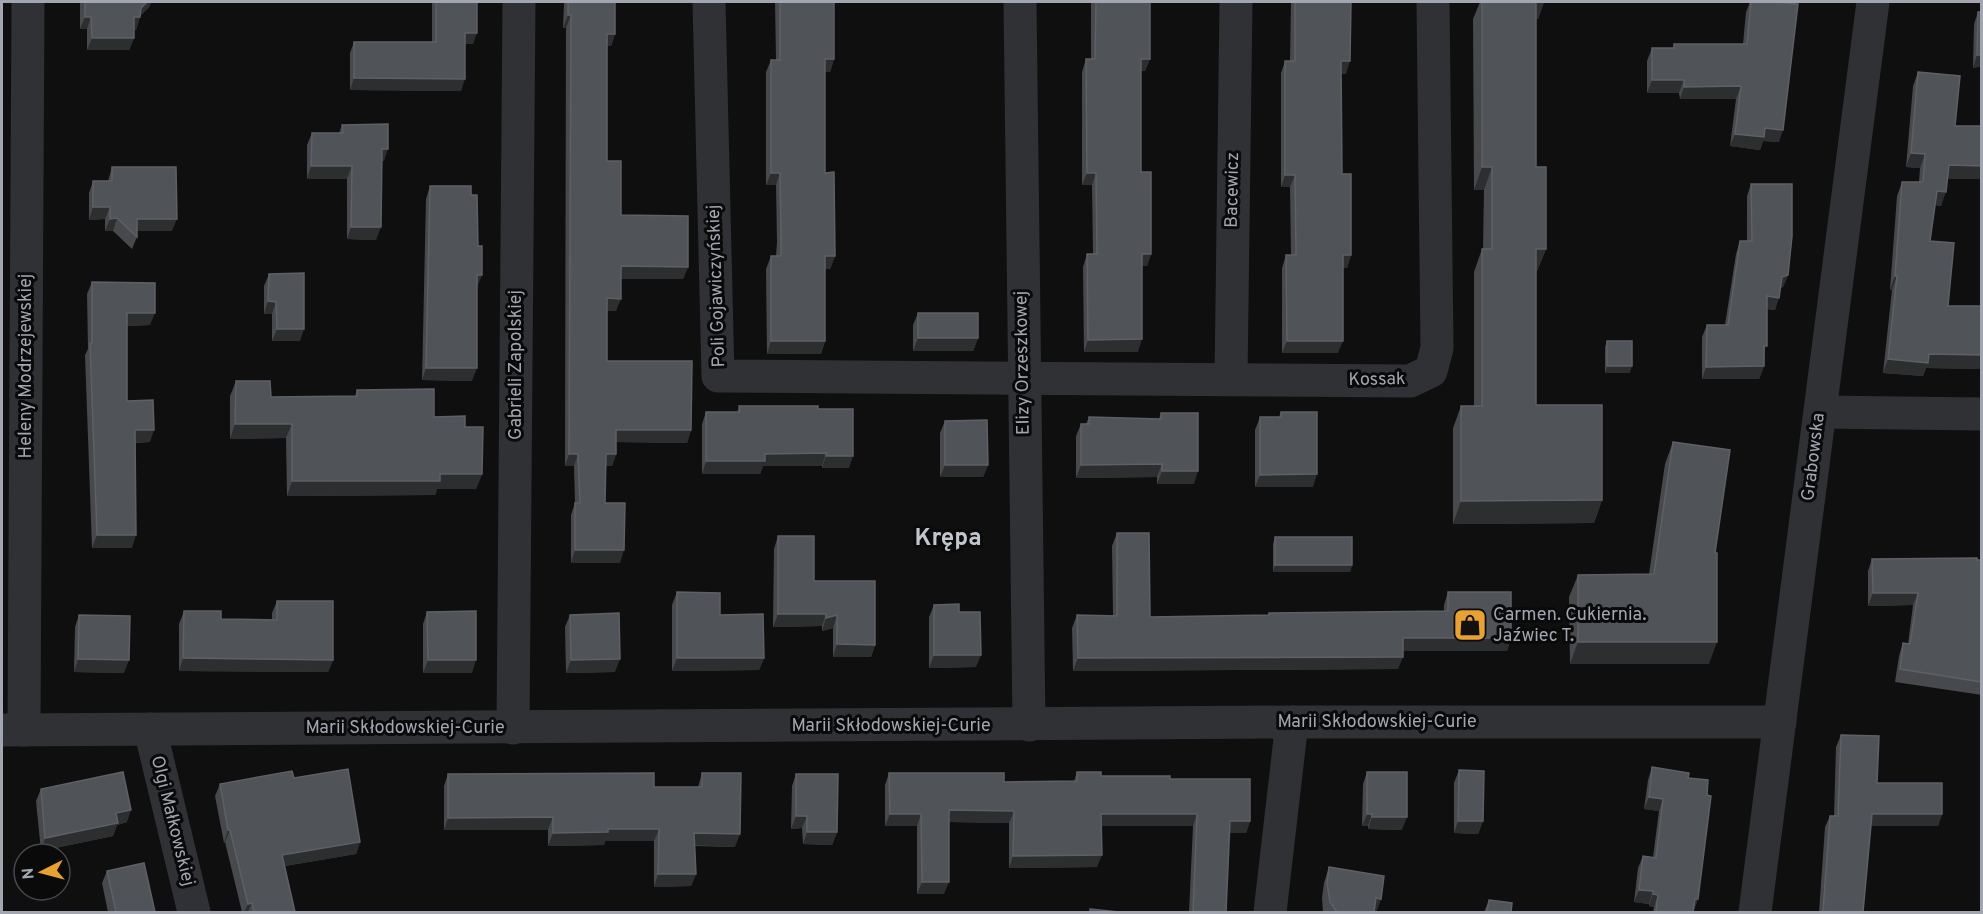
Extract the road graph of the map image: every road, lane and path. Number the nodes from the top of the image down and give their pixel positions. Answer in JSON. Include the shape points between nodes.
{"nodes":[{"id":1,"x":28,"y":2,"type":"edge"},
{"id":2,"x":519,"y":2,"type":"edge"},
{"id":3,"x":709,"y":2,"type":"edge"},
{"id":4,"x":1020,"y":2,"type":"edge"},
{"id":5,"x":1236,"y":2,"type":"edge"},
{"id":6,"x":1433,"y":2,"type":"edge"},
{"id":7,"x":1873,"y":2,"type":"edge"},
{"id":8,"x":1023,"y":377,"type":"junction"},
{"id":9,"x":1231,"y":379,"type":"junction"},
{"id":10,"x":13,"y":381,"type":"edge"},
{"id":11,"x":1820,"y":412,"type":"junction"},
{"id":12,"x":1982,"y":414,"type":"edge"},
{"id":13,"x":1292,"y":722,"type":"junction"},
{"id":14,"x":1780,"y":722,"type":"junction"},
{"id":15,"x":1029,"y":725,"type":"junction"},
{"id":16,"x":513,"y":728,"type":"junction"},
{"id":17,"x":150,"y":729,"type":"junction"},
{"id":18,"x":13,"y":730,"type":"edge"},
{"id":19,"x":194,"y":912,"type":"edge"},
{"id":20,"x":1270,"y":912,"type":"edge"},
{"id":21,"x":1755,"y":912,"type":"edge"}],
"edges":[{"from":1,"to":10,"type":"street","name":"Heleny Modrzejewskiej"},
{"from":2,"to":16,"type":"street","name":"Gabrieli Zapolskiej"},
{"from":3,"to":8,"type":"street","name":"Poli Gojawiczyńskiej","via":[[718,376]]},
{"from":4,"to":8,"type":"street","name":"Elizy Orzeszkowej"},
{"from":5,"to":9,"type":"street","name":"Bacewicz"},
{"from":6,"to":9,"type":"street","name":"Kossak","via":[[1437,348],[1431,371],[1410,381]]},
{"from":7,"to":11,"type":"street","name":"Grabowska"},
{"from":8,"to":9,"type":"street","name":"Kossak"},
{"from":8,"to":15,"type":"street","name":"Elizy Orzeszkowej"},
{"from":10,"to":18,"type":"street","name":"Heleny Modrzejewskiej"},
{"from":11,"to":12,"type":"street"},
{"from":11,"to":14,"type":"street","name":"Grabowska"},
{"from":13,"to":14,"type":"street","name":"Marii Skłodowskiej-Curie"},
{"from":13,"to":15,"type":"street","name":"Marii Skłodowskiej-Curie"},
{"from":13,"to":20,"type":"street"},
{"from":14,"to":21,"type":"street","name":"Grabowska"},
{"from":15,"to":16,"type":"street","name":"Marii Skłodowskiej-Curie"},
{"from":16,"to":17,"type":"street","name":"Marii Skłodowskiej-Curie"},
{"from":17,"to":18,"type":"street","name":"Marii Skłodowskiej-Curie"},
{"from":17,"to":19,"type":"street","name":"Olgi Małkowskiej"}]}
